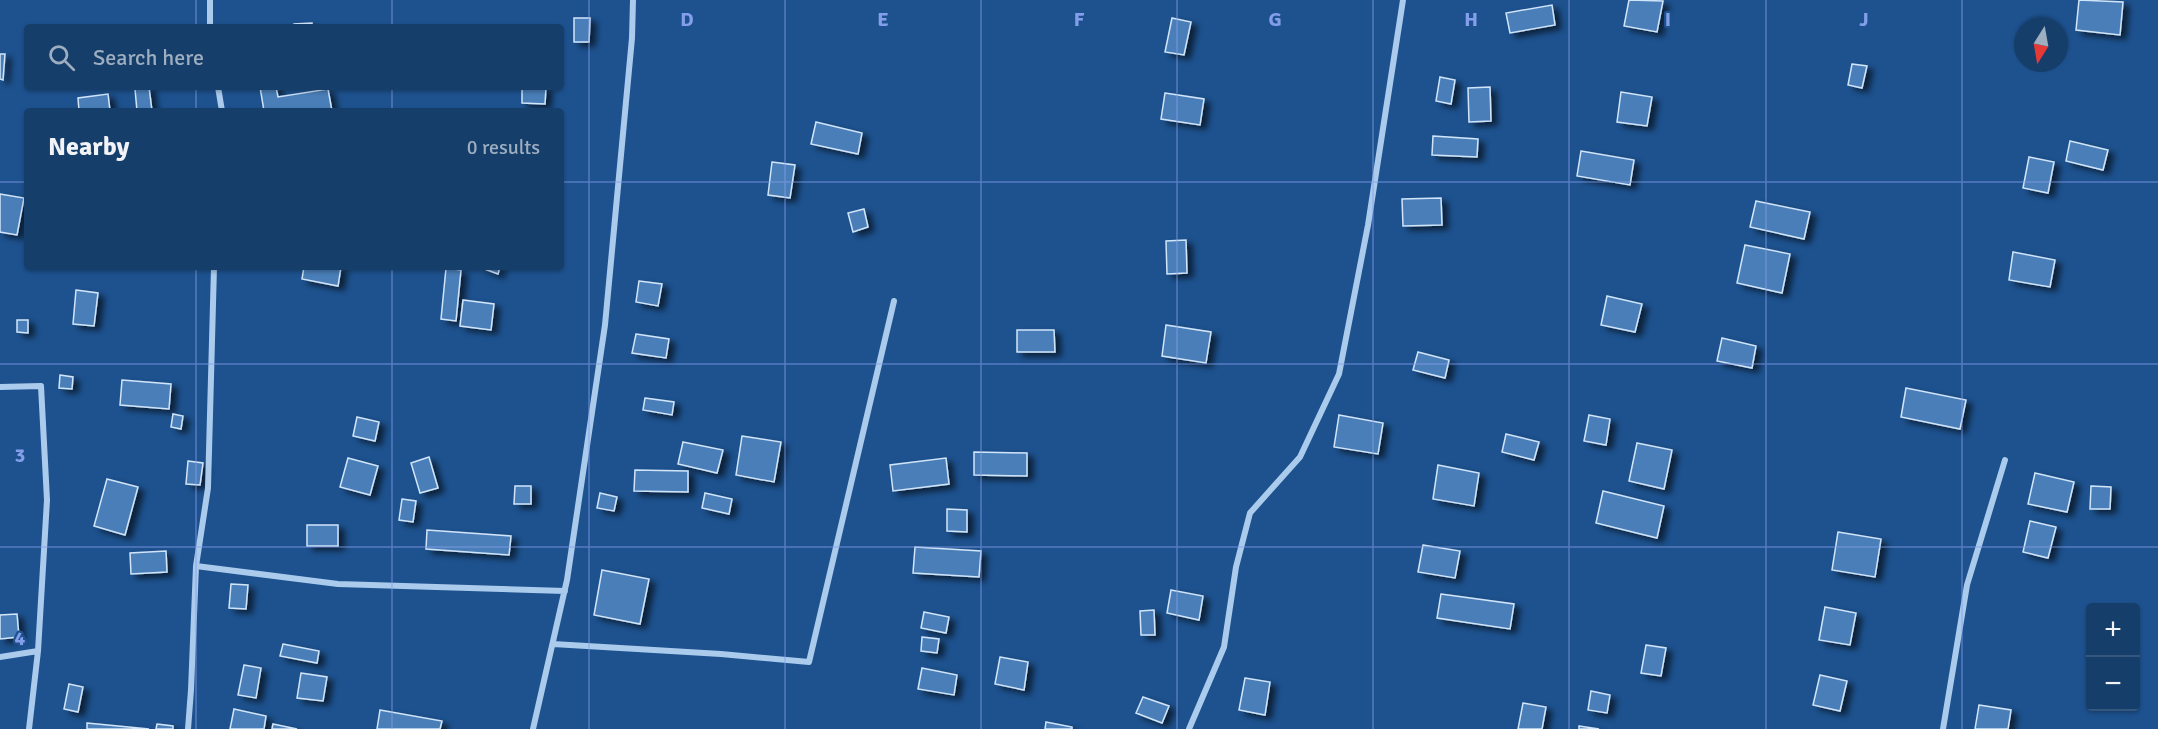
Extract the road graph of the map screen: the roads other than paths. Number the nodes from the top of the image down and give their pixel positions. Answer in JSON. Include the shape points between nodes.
{"nodes":[{"id":1,"x":210,"y":0,"type":"edge"},
{"id":2,"x":633,"y":0,"type":"edge"},
{"id":3,"x":1403,"y":0,"type":"edge"},
{"id":4,"x":210,"y":24,"type":"edge"},
{"id":5,"x":218,"y":90,"type":"edge"},
{"id":6,"x":222,"y":108,"type":"edge"},
{"id":7,"x":214,"y":270,"type":"edge"},
{"id":8,"x":894,"y":301,"type":"dead end"},
{"id":9,"x":0,"y":387,"type":"edge"},
{"id":10,"x":2005,"y":460,"type":"dead end"},
{"id":11,"x":196,"y":566,"type":"junction"},
{"id":12,"x":565,"y":591,"type":"junction"},
{"id":13,"x":553,"y":644,"type":"junction"},
{"id":14,"x":38,"y":651,"type":"junction"},
{"id":15,"x":0,"y":657,"type":"edge"},
{"id":16,"x":29,"y":729,"type":"edge"},
{"id":17,"x":188,"y":729,"type":"edge"},
{"id":18,"x":533,"y":729,"type":"edge"},
{"id":19,"x":1189,"y":729,"type":"edge"},
{"id":20,"x":1943,"y":729,"type":"edge"}],
"edges":[{"from":1,"to":4,"type":"street"},
{"from":2,"to":12,"type":"street","via":[[605,325]]},
{"from":3,"to":19,"type":"street","via":[[1368,225],[1339,374],[1300,457],[1250,513],[1236,567],[1224,647]]},
{"from":5,"to":6,"type":"street"},
{"from":7,"to":11,"type":"street","via":[[208,488]]},
{"from":8,"to":13,"type":"street","via":[[809,662]]},
{"from":9,"to":14,"type":"street","via":[[41,386],[47,500]]},
{"from":10,"to":20,"type":"street","via":[[1967,585]]},
{"from":11,"to":12,"type":"street","via":[[338,584]]},
{"from":11,"to":17,"type":"street"},
{"from":12,"to":13,"type":"street"},
{"from":13,"to":18,"type":"street"},
{"from":14,"to":15,"type":"street"},
{"from":14,"to":16,"type":"street"}]}
